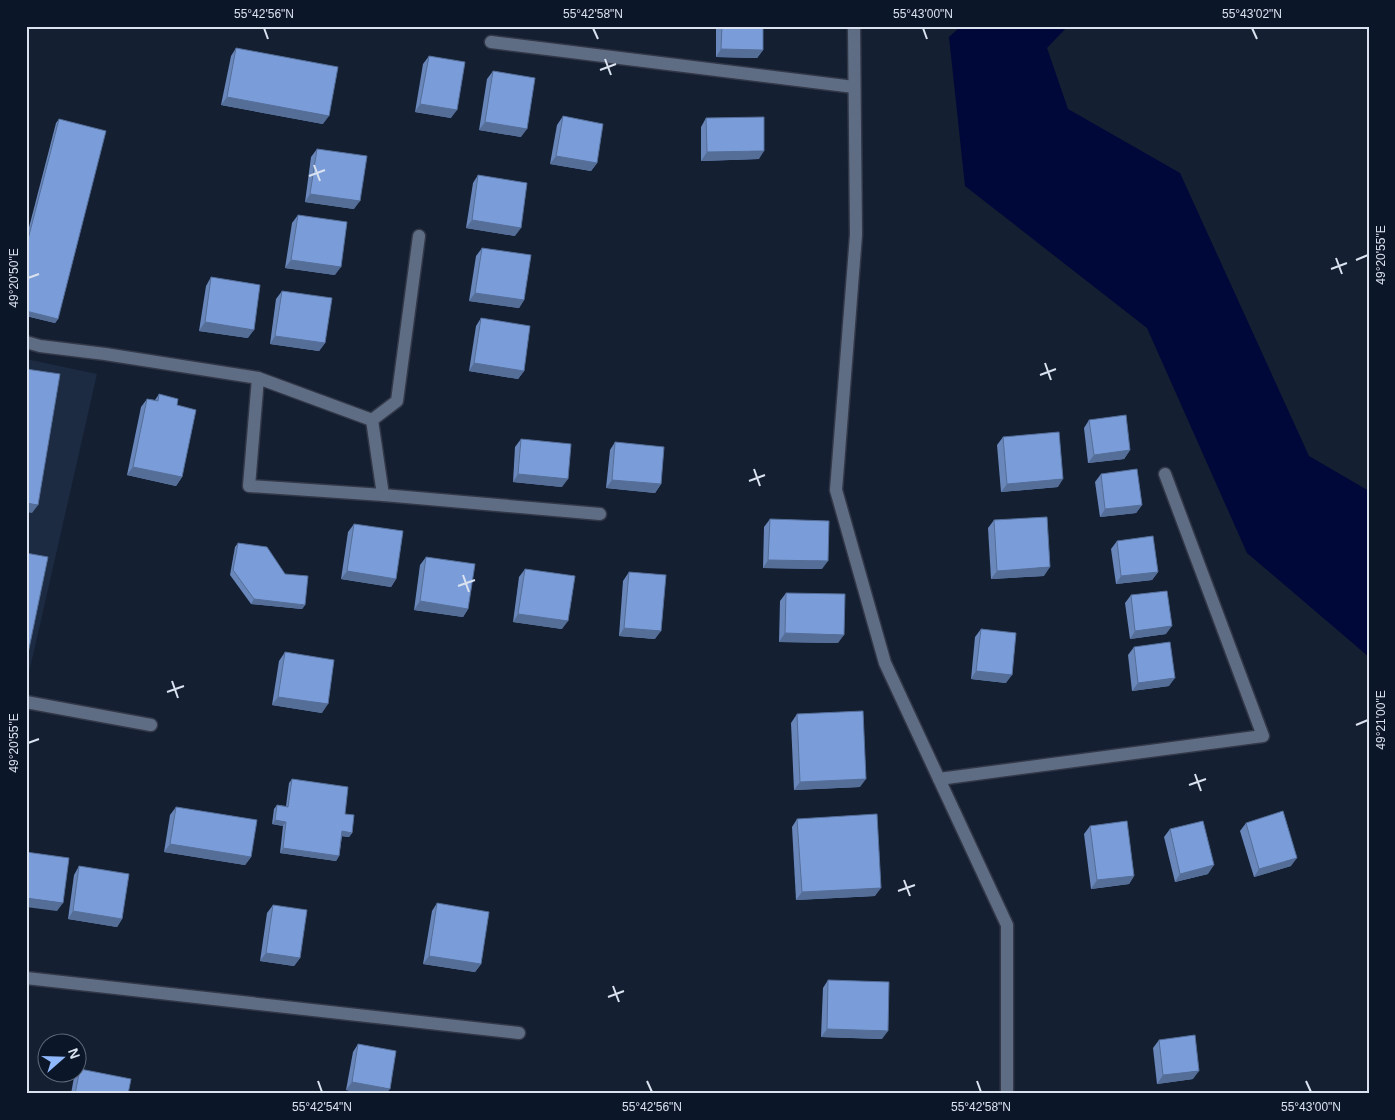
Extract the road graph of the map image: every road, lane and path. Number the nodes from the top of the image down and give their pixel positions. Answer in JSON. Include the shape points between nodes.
{"nodes":[{"id":1,"x":854,"y":26,"type":"edge"},
{"id":2,"x":491,"y":42,"type":"dead end"},
{"id":3,"x":854,"y":87,"type":"junction"},
{"id":4,"x":419,"y":236,"type":"dead end"},
{"id":5,"x":26,"y":342,"type":"edge"},
{"id":6,"x":258,"y":378,"type":"junction"},
{"id":7,"x":372,"y":420,"type":"junction"},
{"id":8,"x":1165,"y":474,"type":"dead end"},
{"id":9,"x":384,"y":495,"type":"junction"},
{"id":10,"x":600,"y":514,"type":"dead end"},
{"id":11,"x":26,"y":702,"type":"edge"},
{"id":12,"x":151,"y":725,"type":"dead end"},
{"id":13,"x":938,"y":779,"type":"junction"},
{"id":14,"x":26,"y":978,"type":"edge"},
{"id":15,"x":519,"y":1033,"type":"dead end"},
{"id":16,"x":1007,"y":1094,"type":"edge"}],
"edges":[{"from":1,"to":3,"type":"street"},
{"from":2,"to":3,"type":"street"},
{"from":3,"to":13,"type":"street","via":[[856,235],[836,490],[885,663]]},
{"from":4,"to":7,"type":"street","via":[[397,401]]},
{"from":5,"to":6,"type":"street"},
{"from":6,"to":7,"type":"street"},
{"from":6,"to":9,"type":"street","via":[[250,486]]},
{"from":7,"to":9,"type":"street"},
{"from":8,"to":13,"type":"street","via":[[1263,736]]},
{"from":9,"to":10,"type":"street"},
{"from":11,"to":12,"type":"street"},
{"from":13,"to":16,"type":"street","via":[[1007,925]]},
{"from":14,"to":15,"type":"street"}]}
